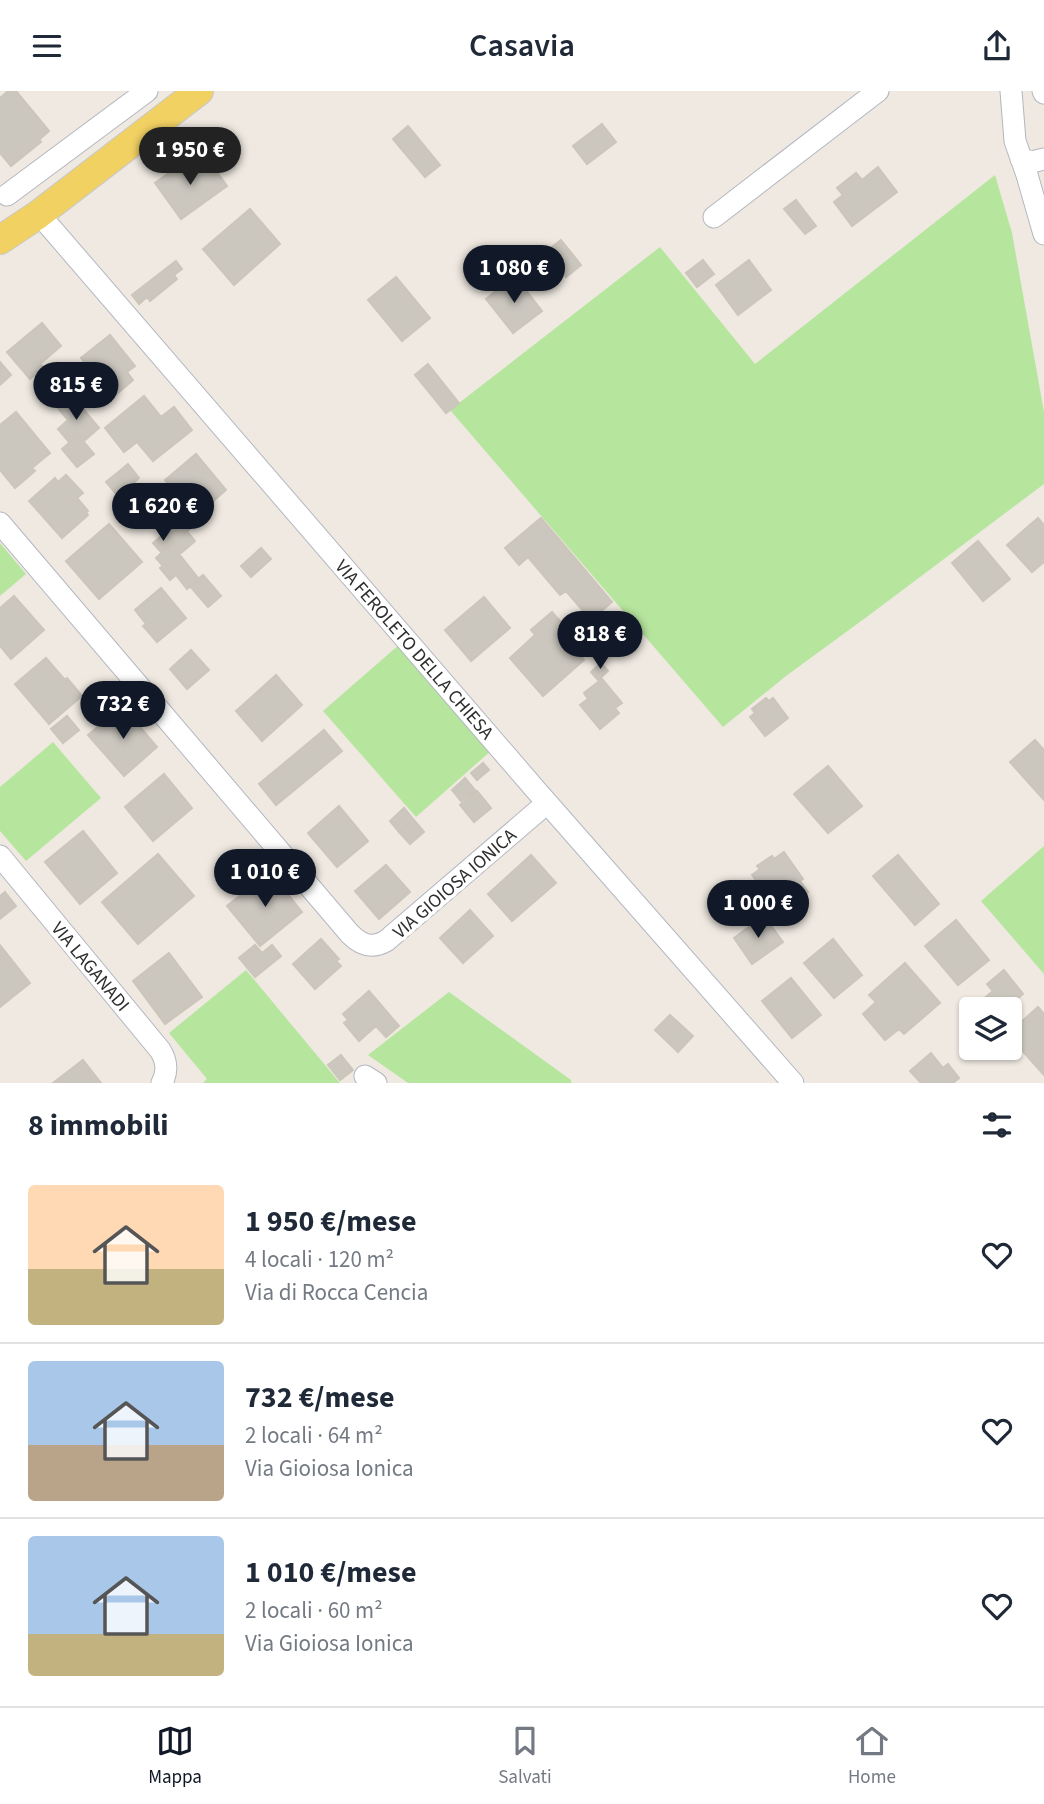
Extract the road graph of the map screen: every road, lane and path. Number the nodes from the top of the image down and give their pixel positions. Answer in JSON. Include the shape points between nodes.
{"nodes":[{"id":1,"x":148,"y":91,"type":"edge"},
{"id":2,"x":199,"y":91,"type":"edge"},
{"id":3,"x":878,"y":91,"type":"edge"},
{"id":4,"x":1011,"y":91,"type":"edge"},
{"id":5,"x":1021,"y":159,"type":"junction"},
{"id":6,"x":1044,"y":159,"type":"edge"},
{"id":7,"x":4,"y":191,"type":"edge"},
{"id":8,"x":34,"y":217,"type":"junction"},
{"id":9,"x":714,"y":217,"type":"dead end"},
{"id":10,"x":1044,"y":234,"type":"edge"},
{"id":11,"x":0,"y":240,"type":"edge"},
{"id":12,"x":0,"y":523,"type":"edge"},
{"id":13,"x":548,"y":803,"type":"junction"},
{"id":14,"x":0,"y":856,"type":"edge"},
{"id":15,"x":162,"y":1083,"type":"edge"},
{"id":16,"x":793,"y":1083,"type":"edge"}],
"edges":[{"from":1,"to":7,"type":"street"},
{"from":2,"to":8,"type":"main road"},
{"from":3,"to":9,"type":"street"},
{"from":4,"to":5,"type":"street"},
{"from":5,"to":6,"type":"street"},
{"from":5,"to":10,"type":"street"},
{"from":7,"to":8,"type":"street","name":"VIA FEROLETO DELLA CHIESA"},
{"from":8,"to":11,"type":"main road"},
{"from":8,"to":13,"type":"street","name":"VIA FEROLETO DELLA CHIESA"},
{"from":12,"to":13,"type":"street","name":"VIA GIOIOSA IONICA","via":[[350,934],[364,944],[386,941]]},
{"from":13,"to":16,"type":"street","name":"VIA FEROLETO DELLA CHIESA"},
{"from":14,"to":15,"type":"street","name":"VIA LAGANADI","via":[[160,1050],[166,1067]]}]}
